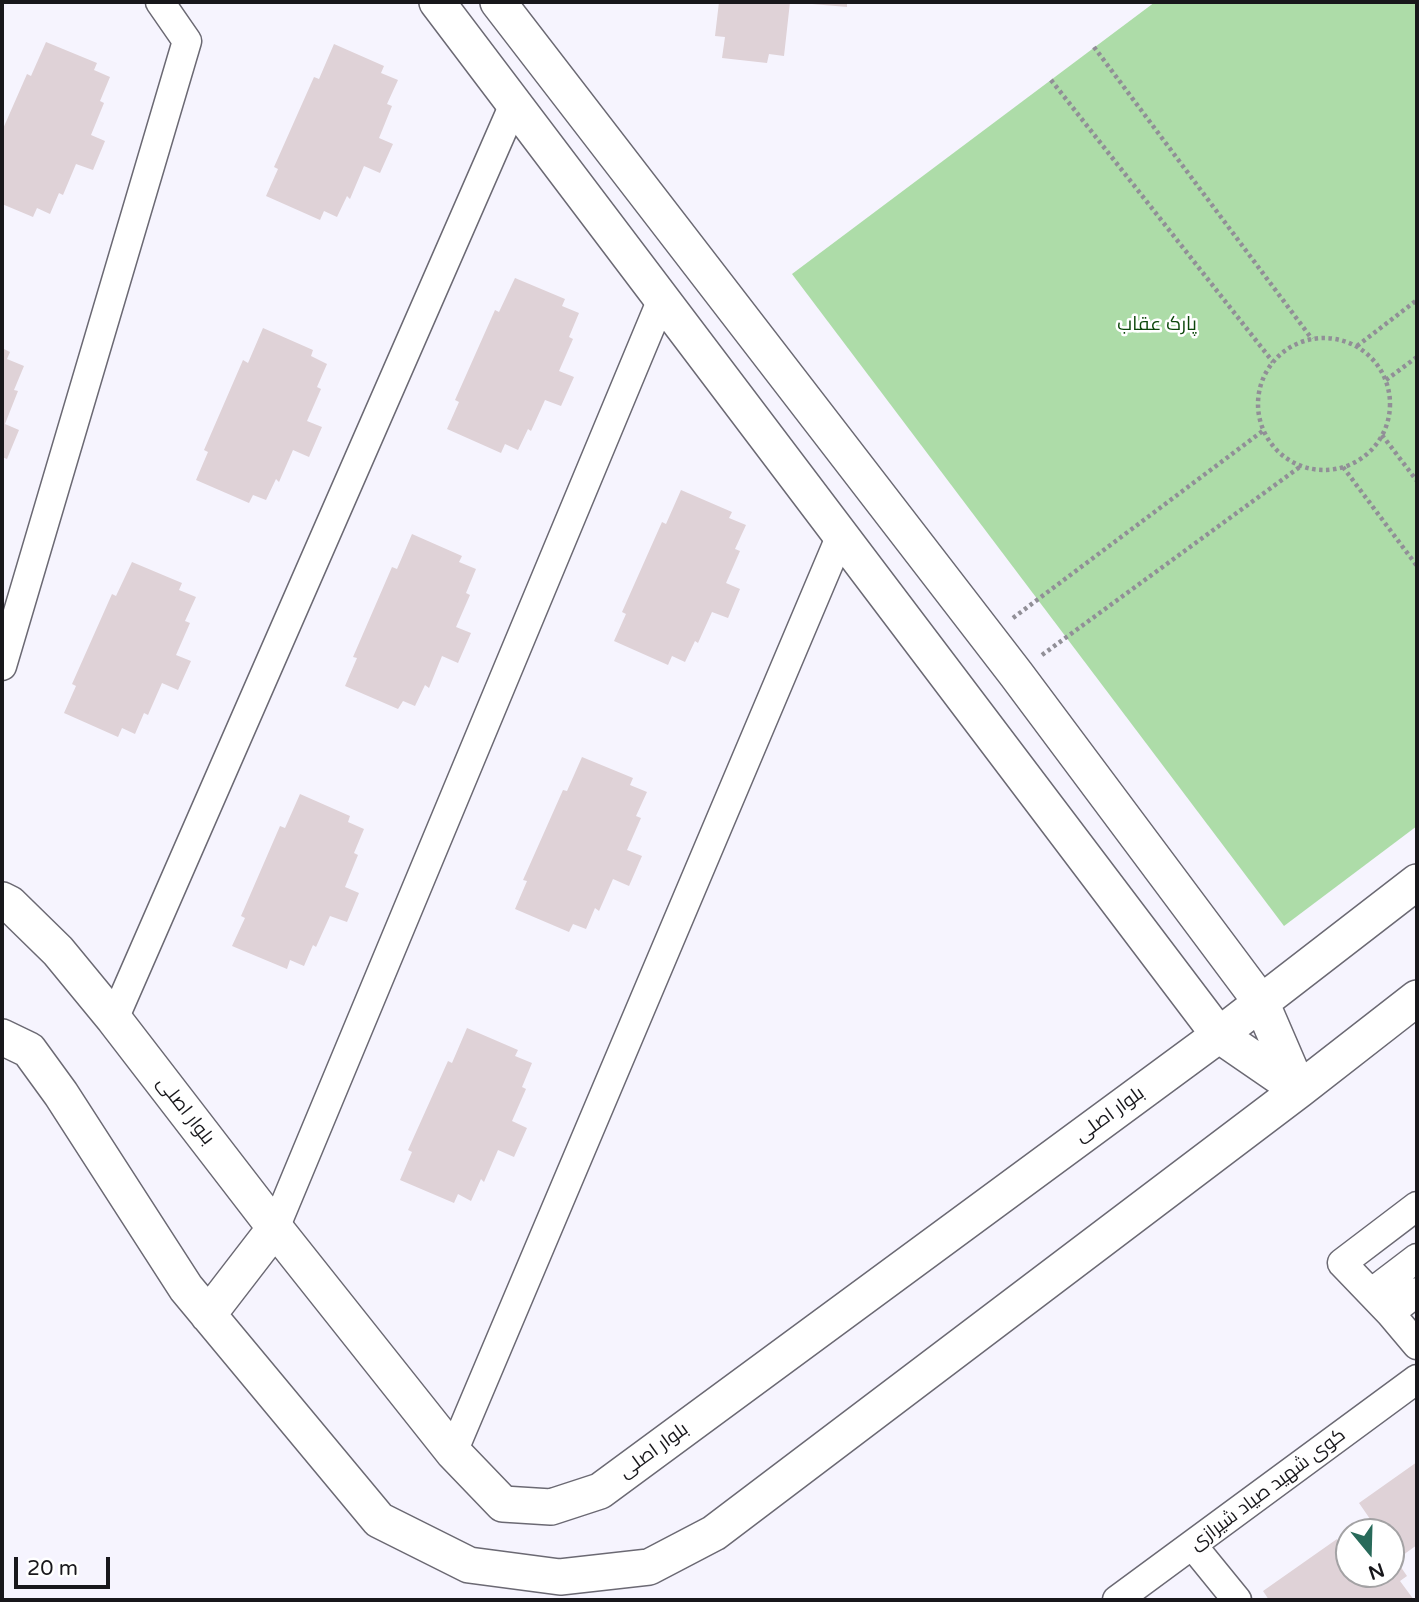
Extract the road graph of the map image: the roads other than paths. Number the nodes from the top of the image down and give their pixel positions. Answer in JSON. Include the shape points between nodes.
{"nodes":[{"id":1,"x":160,"y":2,"type":"edge"},
{"id":2,"x":436,"y":2,"type":"edge"},
{"id":3,"x":498,"y":2,"type":"edge"},
{"id":4,"x":514,"y":104,"type":"junction"},
{"id":5,"x":662,"y":299,"type":"junction"},
{"id":6,"x":841,"y":535,"type":"junction"},
{"id":7,"x":2,"y":666,"type":"edge"},
{"id":8,"x":1417,"y":882,"type":"edge"},
{"id":9,"x":2,"y":900,"type":"edge"},
{"id":10,"x":1417,"y":999,"type":"edge"},
{"id":11,"x":1261,"y":1002,"type":"junction"},
{"id":12,"x":114,"y":1019,"type":"junction"},
{"id":13,"x":1219,"y":1035,"type":"junction"},
{"id":14,"x":2,"y":1037,"type":"edge"},
{"id":15,"x":1299,"y":1090,"type":"junction"},
{"id":16,"x":1417,"y":1206,"type":"edge"},
{"id":17,"x":275,"y":1228,"type":"junction"},
{"id":18,"x":1417,"y":1258,"type":"edge"},
{"id":19,"x":1417,"y":1292,"type":"edge"},
{"id":20,"x":1381,"y":1303,"type":"junction"},
{"id":21,"x":208,"y":1315,"type":"junction"},
{"id":22,"x":1417,"y":1345,"type":"edge"},
{"id":23,"x":1417,"y":1379,"type":"edge"},
{"id":24,"x":453,"y":1452,"type":"junction"},
{"id":25,"x":1193,"y":1546,"type":"junction"},
{"id":26,"x":1117,"y":1600,"type":"edge"},
{"id":27,"x":1237,"y":1600,"type":"edge"}],
"edges":[{"from":1,"to":7,"type":"street","via":[[187,41]]},
{"from":2,"to":4,"type":"street"},
{"from":3,"to":11,"type":"street","via":[[988,637]]},
{"from":4,"to":5,"type":"street"},
{"from":4,"to":12,"type":"street"},
{"from":5,"to":6,"type":"street"},
{"from":5,"to":17,"type":"street"},
{"from":6,"to":13,"type":"street"},
{"from":6,"to":24,"type":"street"},
{"from":8,"to":11,"type":"street","name":"بلوار اصلی"},
{"from":9,"to":12,"type":"street","name":"بلوار اصلی","via":[[58,951]]},
{"from":10,"to":15,"type":"street"},
{"from":11,"to":13,"type":"street","name":"بلوار اصلی"},
{"from":11,"to":15,"type":"street"},
{"from":12,"to":17,"type":"street","name":"بلوار اصلی"},
{"from":13,"to":15,"type":"street"},
{"from":13,"to":24,"type":"street","name":"بلوار اصلی","via":[[600,1491],[551,1507],[503,1504]]},
{"from":14,"to":21,"type":"street","via":[[29,1051],[61,1094]]},
{"from":15,"to":21,"type":"street","via":[[714,1533],[649,1567],[560,1577],[469,1565],[379,1520]]},
{"from":16,"to":20,"type":"street","via":[[1342,1263]]},
{"from":17,"to":21,"type":"street"},
{"from":17,"to":24,"type":"street","name":"بلوار اصلی"},
{"from":18,"to":20,"type":"street"},
{"from":19,"to":20,"type":"street"},
{"from":20,"to":22,"type":"street"},
{"from":23,"to":25,"type":"street","name":"کوی شهید صیاد شیرازی"},
{"from":25,"to":26,"type":"street","name":"کوی شهید صیاد شیرازی"},
{"from":25,"to":27,"type":"street"}]}
